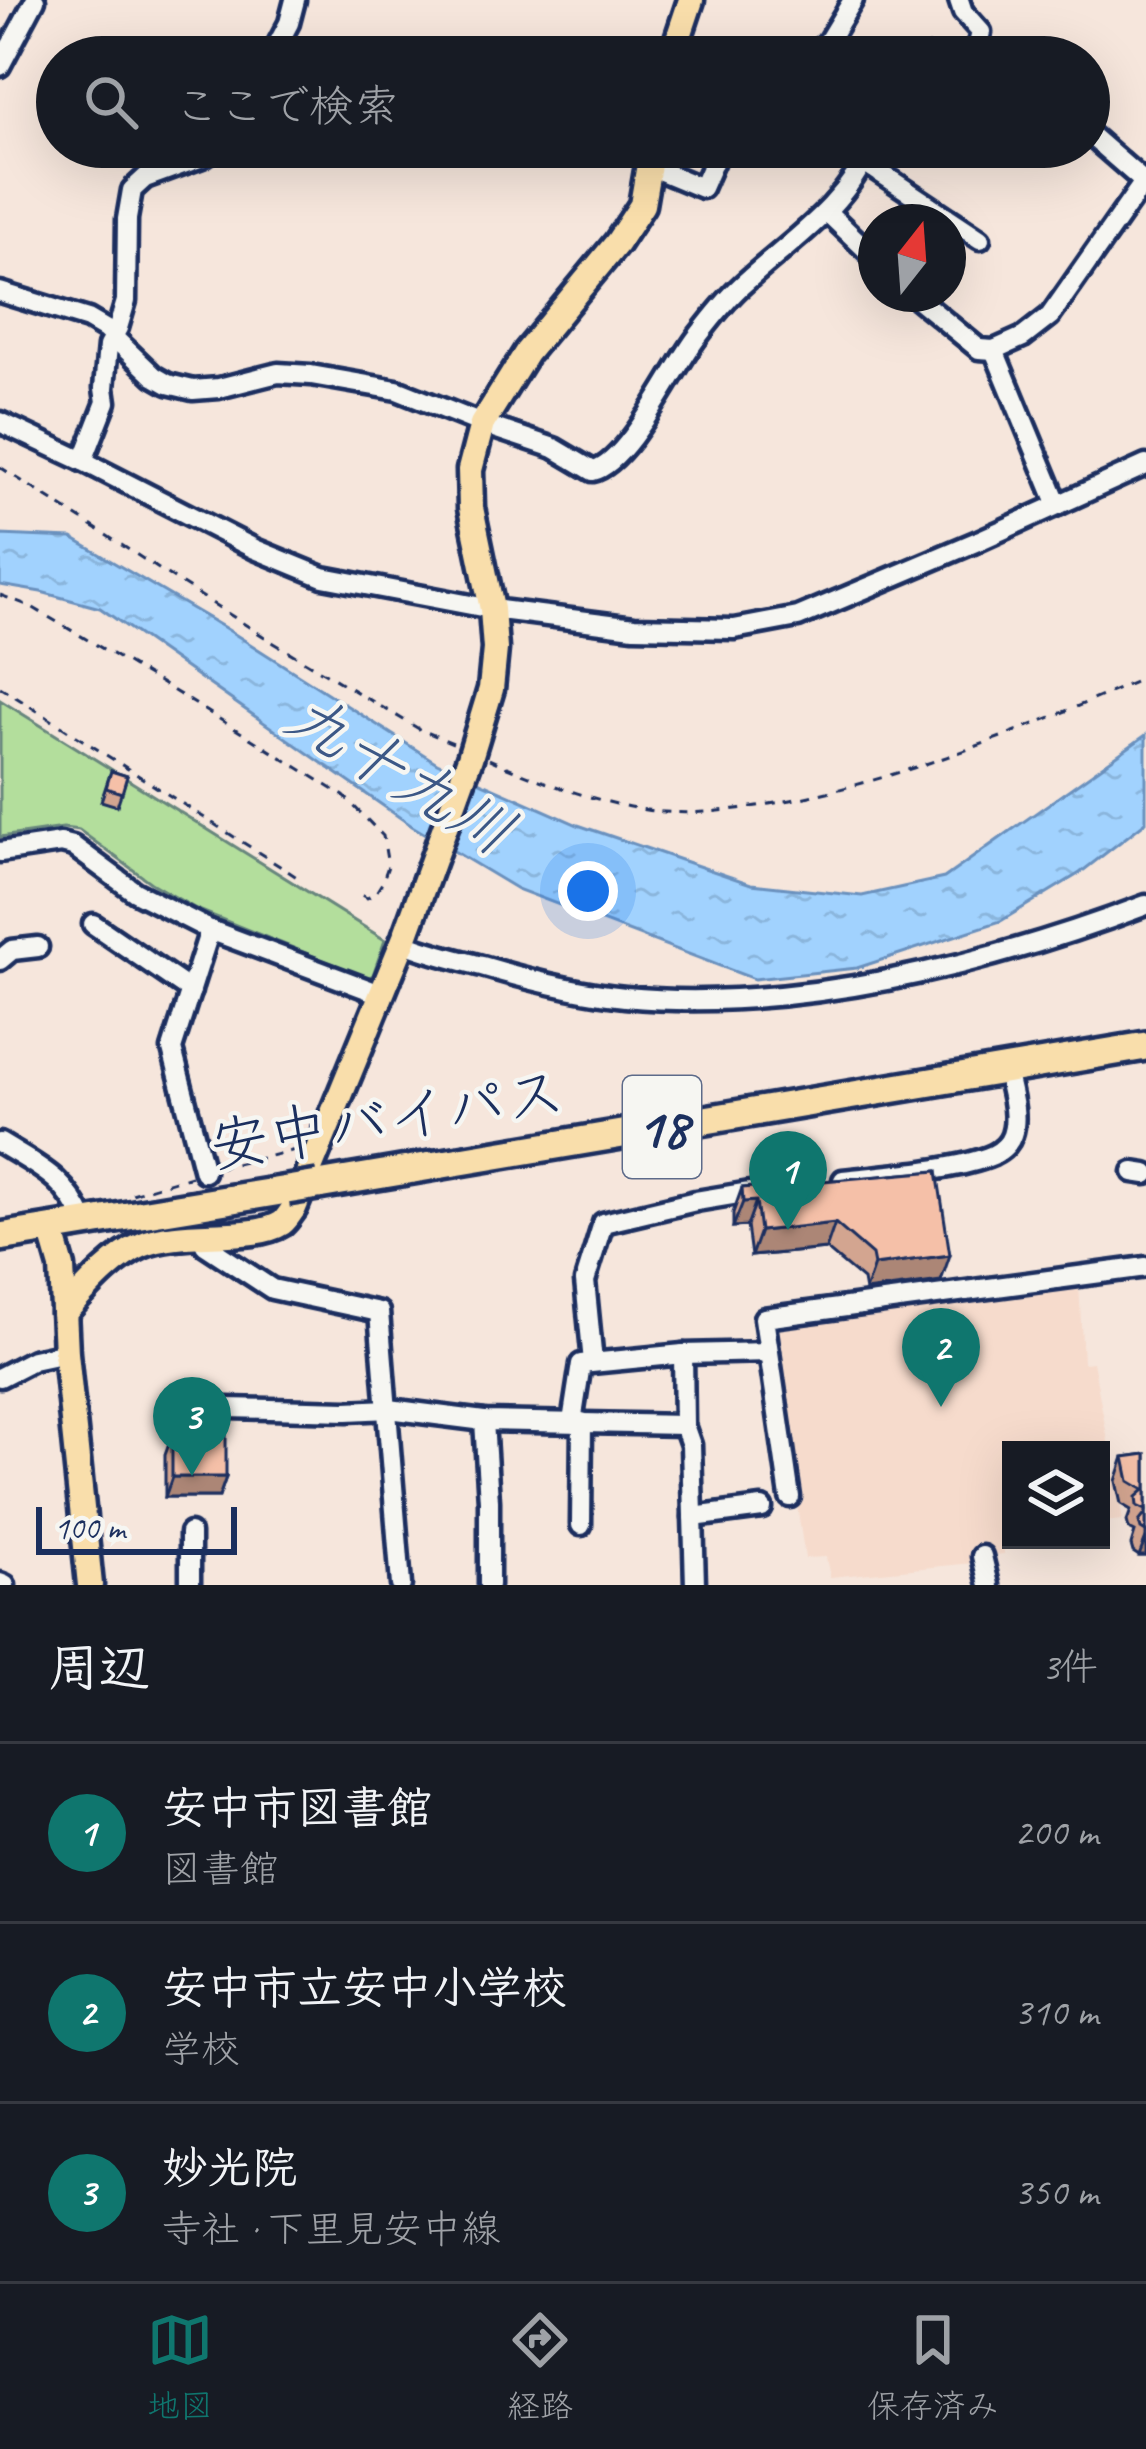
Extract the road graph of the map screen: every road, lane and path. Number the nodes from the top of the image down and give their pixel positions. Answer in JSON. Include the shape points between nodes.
{"nodes":[{"id":1,"x":35,"y":0,"type":"edge"},
{"id":2,"x":295,"y":0,"type":"edge"},
{"id":3,"x":691,"y":0,"type":"edge"},
{"id":4,"x":853,"y":0,"type":"edge"},
{"id":5,"x":954,"y":2,"type":"edge"},
{"id":6,"x":282,"y":36,"type":"edge"},
{"id":7,"x":679,"y":36,"type":"edge"},
{"id":8,"x":831,"y":36,"type":"edge"},
{"id":9,"x":980,"y":36,"type":"edge"},
{"id":10,"x":0,"y":66,"type":"edge"},
{"id":11,"x":1110,"y":151,"type":"edge"},
{"id":12,"x":174,"y":168,"type":"edge"},
{"id":13,"x":649,"y":168,"type":"edge"},
{"id":14,"x":669,"y":168,"type":"edge"},
{"id":15,"x":711,"y":168,"type":"edge"},
{"id":16,"x":857,"y":168,"type":"edge"},
{"id":17,"x":886,"y":168,"type":"edge"},
{"id":18,"x":1145,"y":180,"type":"edge"},
{"id":19,"x":827,"y":212,"type":"junction"},
{"id":20,"x":980,"y":238,"type":"dead end"},
{"id":21,"x":858,"y":242,"type":"edge"},
{"id":22,"x":0,"y":292,"type":"edge"},
{"id":23,"x":934,"y":312,"type":"edge"},
{"id":24,"x":113,"y":337,"type":"junction"},
{"id":25,"x":994,"y":350,"type":"junction"},
{"id":26,"x":0,"y":422,"type":"edge"},
{"id":27,"x":482,"y":424,"type":"junction"},
{"id":28,"x":83,"y":461,"type":"junction"},
{"id":29,"x":1146,"y":465,"type":"edge"},
{"id":30,"x":0,"y":467,"type":"edge"},
{"id":31,"x":1058,"y":506,"type":"junction"},
{"id":32,"x":0,"y":595,"type":"edge"},
{"id":33,"x":492,"y":609,"type":"junction"},
{"id":34,"x":1146,"y":677,"type":"edge"},
{"id":35,"x":0,"y":687,"type":"edge"},
{"id":36,"x":471,"y":754,"type":"junction"},
{"id":37,"x":0,"y":851,"type":"edge"},
{"id":38,"x":299,"y":879,"type":"dead end"},
{"id":39,"x":359,"y":894,"type":"dead end"},
{"id":40,"x":1146,"y":905,"type":"edge"},
{"id":41,"x":93,"y":923,"type":"dead end"},
{"id":42,"x":210,"y":931,"type":"junction"},
{"id":43,"x":404,"y":940,"type":"junction"},
{"id":44,"x":38,"y":946,"type":"dead end"},
{"id":45,"x":0,"y":960,"type":"edge"},
{"id":46,"x":191,"y":991,"type":"junction"},
{"id":47,"x":382,"y":995,"type":"junction"},
{"id":48,"x":1146,"y":1046,"type":"edge"},
{"id":49,"x":1006,"y":1070,"type":"junction"},
{"id":50,"x":0,"y":1143,"type":"edge"},
{"id":51,"x":321,"y":1145,"type":"junction"},
{"id":52,"x":204,"y":1172,"type":"junction"},
{"id":53,"x":825,"y":1182,"type":"edge"},
{"id":54,"x":782,"y":1187,"type":"edge"},
{"id":55,"x":124,"y":1196,"type":"dead end"},
{"id":56,"x":85,"y":1223,"type":"junction"},
{"id":57,"x":51,"y":1229,"type":"junction"},
{"id":58,"x":202,"y":1235,"type":"junction"},
{"id":59,"x":0,"y":1238,"type":"edge"},
{"id":60,"x":62,"y":1267,"type":"junction"},
{"id":61,"x":1146,"y":1267,"type":"edge"},
{"id":62,"x":96,"y":1279,"type":"junction"},
{"id":63,"x":299,"y":1295,"type":"junction"},
{"id":64,"x":254,"y":1298,"type":"dead end"},
{"id":65,"x":64,"y":1313,"type":"junction"},
{"id":66,"x":769,"y":1352,"type":"junction"},
{"id":67,"x":66,"y":1353,"type":"junction"},
{"id":68,"x":683,"y":1354,"type":"junction"},
{"id":69,"x":593,"y":1362,"type":"junction"},
{"id":70,"x":0,"y":1377,"type":"edge"},
{"id":71,"x":227,"y":1408,"type":"dead end"},
{"id":72,"x":388,"y":1409,"type":"junction"},
{"id":73,"x":484,"y":1421,"type":"junction"},
{"id":74,"x":577,"y":1422,"type":"junction"},
{"id":75,"x":684,"y":1425,"type":"junction"},
{"id":76,"x":790,"y":1497,"type":"dead end"},
{"id":77,"x":762,"y":1508,"type":"dead end"},
{"id":78,"x":693,"y":1517,"type":"junction"},
{"id":79,"x":581,"y":1525,"type":"dead end"},
{"id":80,"x":190,"y":1533,"type":"dead end"},
{"id":81,"x":982,"y":1556,"type":"dead end"},
{"id":82,"x":90,"y":1585,"type":"edge"},
{"id":83,"x":190,"y":1585,"type":"edge"},
{"id":84,"x":401,"y":1585,"type":"edge"},
{"id":85,"x":489,"y":1585,"type":"edge"},
{"id":86,"x":695,"y":1585,"type":"edge"},
{"id":87,"x":989,"y":1585,"type":"edge"}],
"edges":[{"from":1,"to":10,"type":"street"},
{"from":2,"to":6,"type":"street"},
{"from":3,"to":7,"type":"main road"},
{"from":4,"to":8,"type":"street"},
{"from":5,"to":9,"type":"street"},
{"from":11,"to":18,"type":"street"},
{"from":12,"to":24,"type":"street","via":[[132,190],[126,301]]},
{"from":13,"to":27,"type":"main road","via":[[642,205],[527,352]]},
{"from":14,"to":15,"type":"street","via":[[702,188]]},
{"from":16,"to":19,"type":"street"},
{"from":17,"to":20,"type":"street"},
{"from":18,"to":25,"type":"street","via":[[1050,316]]},
{"from":19,"to":21,"type":"street"},
{"from":19,"to":27,"type":"street","via":[[736,291],[606,468],[593,471]]},
{"from":22,"to":24,"type":"street","via":[[88,319]]},
{"from":23,"to":25,"type":"street","via":[[979,349]]},
{"from":24,"to":27,"type":"street","via":[[154,376],[193,391],[311,374],[397,389]]},
{"from":24,"to":28,"type":"street","via":[[106,402]]},
{"from":25,"to":31,"type":"street"},
{"from":26,"to":28,"type":"street"},
{"from":27,"to":33,"type":"main road","via":[[471,508]]},
{"from":28,"to":33,"type":"street","via":[[323,577]]},
{"from":29,"to":31,"type":"street"},
{"from":30,"to":36,"type":"path","via":[[274,643]]},
{"from":31,"to":33,"type":"street","via":[[861,592],[766,623],[634,627]]},
{"from":32,"to":39,"type":"path","via":[[344,796],[383,836],[386,851],[382,883],[367,898]]},
{"from":33,"to":36,"type":"main road","via":[[491,689]]},
{"from":34,"to":36,"type":"path","via":[[907,772],[755,807],[644,810]]},
{"from":35,"to":38,"type":"path"},
{"from":36,"to":43,"type":"main road"},
{"from":37,"to":42,"type":"street","via":[[73,846],[135,892]]},
{"from":40,"to":43,"type":"street","via":[[927,971],[708,1000],[536,982]]},
{"from":41,"to":46,"type":"street"},
{"from":42,"to":46,"type":"street"},
{"from":42,"to":47,"type":"street"},
{"from":43,"to":47,"type":"main road"},
{"from":44,"to":45,"type":"street"},
{"from":46,"to":52,"type":"street","via":[[172,1049]]},
{"from":47,"to":51,"type":"main road"},
{"from":48,"to":49,"type":"highway","name":"安中バイパス","number":"18"},
{"from":49,"to":53,"type":"street","via":[[1012,1136],[994,1155]]},
{"from":49,"to":56,"type":"highway","name":"安中バイパス","number":"18","bridge":true},
{"from":50,"to":56,"type":"street","via":[[52,1175]]},
{"from":51,"to":52,"type":"path"},
{"from":51,"to":58,"type":"main road","via":[[282,1222]]},
{"from":52,"to":55,"type":"path"},
{"from":54,"to":69,"type":"street","via":[[603,1223],[585,1280]]},
{"from":56,"to":57,"type":"highway","name":"安中バイパス","number":"18"},
{"from":57,"to":59,"type":"highway","name":"安中バイパス","number":"18"},
{"from":57,"to":60,"type":"main road"},
{"from":58,"to":62,"type":"main road","via":[[142,1245]]},
{"from":58,"to":63,"type":"street","via":[[272,1289]]},
{"from":60,"to":62,"type":"main road","via":[[75,1278]]},
{"from":60,"to":65,"type":"main road"},
{"from":61,"to":66,"type":"street","via":[[764,1318]]},
{"from":62,"to":65,"type":"main road"},
{"from":63,"to":64,"type":"street"},
{"from":63,"to":72,"type":"street","via":[[379,1312]]},
{"from":65,"to":67,"type":"main road"},
{"from":66,"to":68,"type":"street"},
{"from":66,"to":76,"type":"street"},
{"from":67,"to":70,"type":"street"},
{"from":67,"to":82,"type":"main road"},
{"from":68,"to":69,"type":"street"},
{"from":68,"to":75,"type":"street"},
{"from":69,"to":74,"type":"street","via":[[581,1364]]},
{"from":71,"to":72,"type":"street"},
{"from":72,"to":73,"type":"street"},
{"from":72,"to":84,"type":"street"},
{"from":73,"to":74,"type":"street"},
{"from":73,"to":85,"type":"street"},
{"from":74,"to":75,"type":"street"},
{"from":74,"to":79,"type":"street"},
{"from":75,"to":78,"type":"street"},
{"from":77,"to":78,"type":"street"},
{"from":78,"to":86,"type":"street"},
{"from":80,"to":83,"type":"street"},
{"from":81,"to":87,"type":"street"}]}
